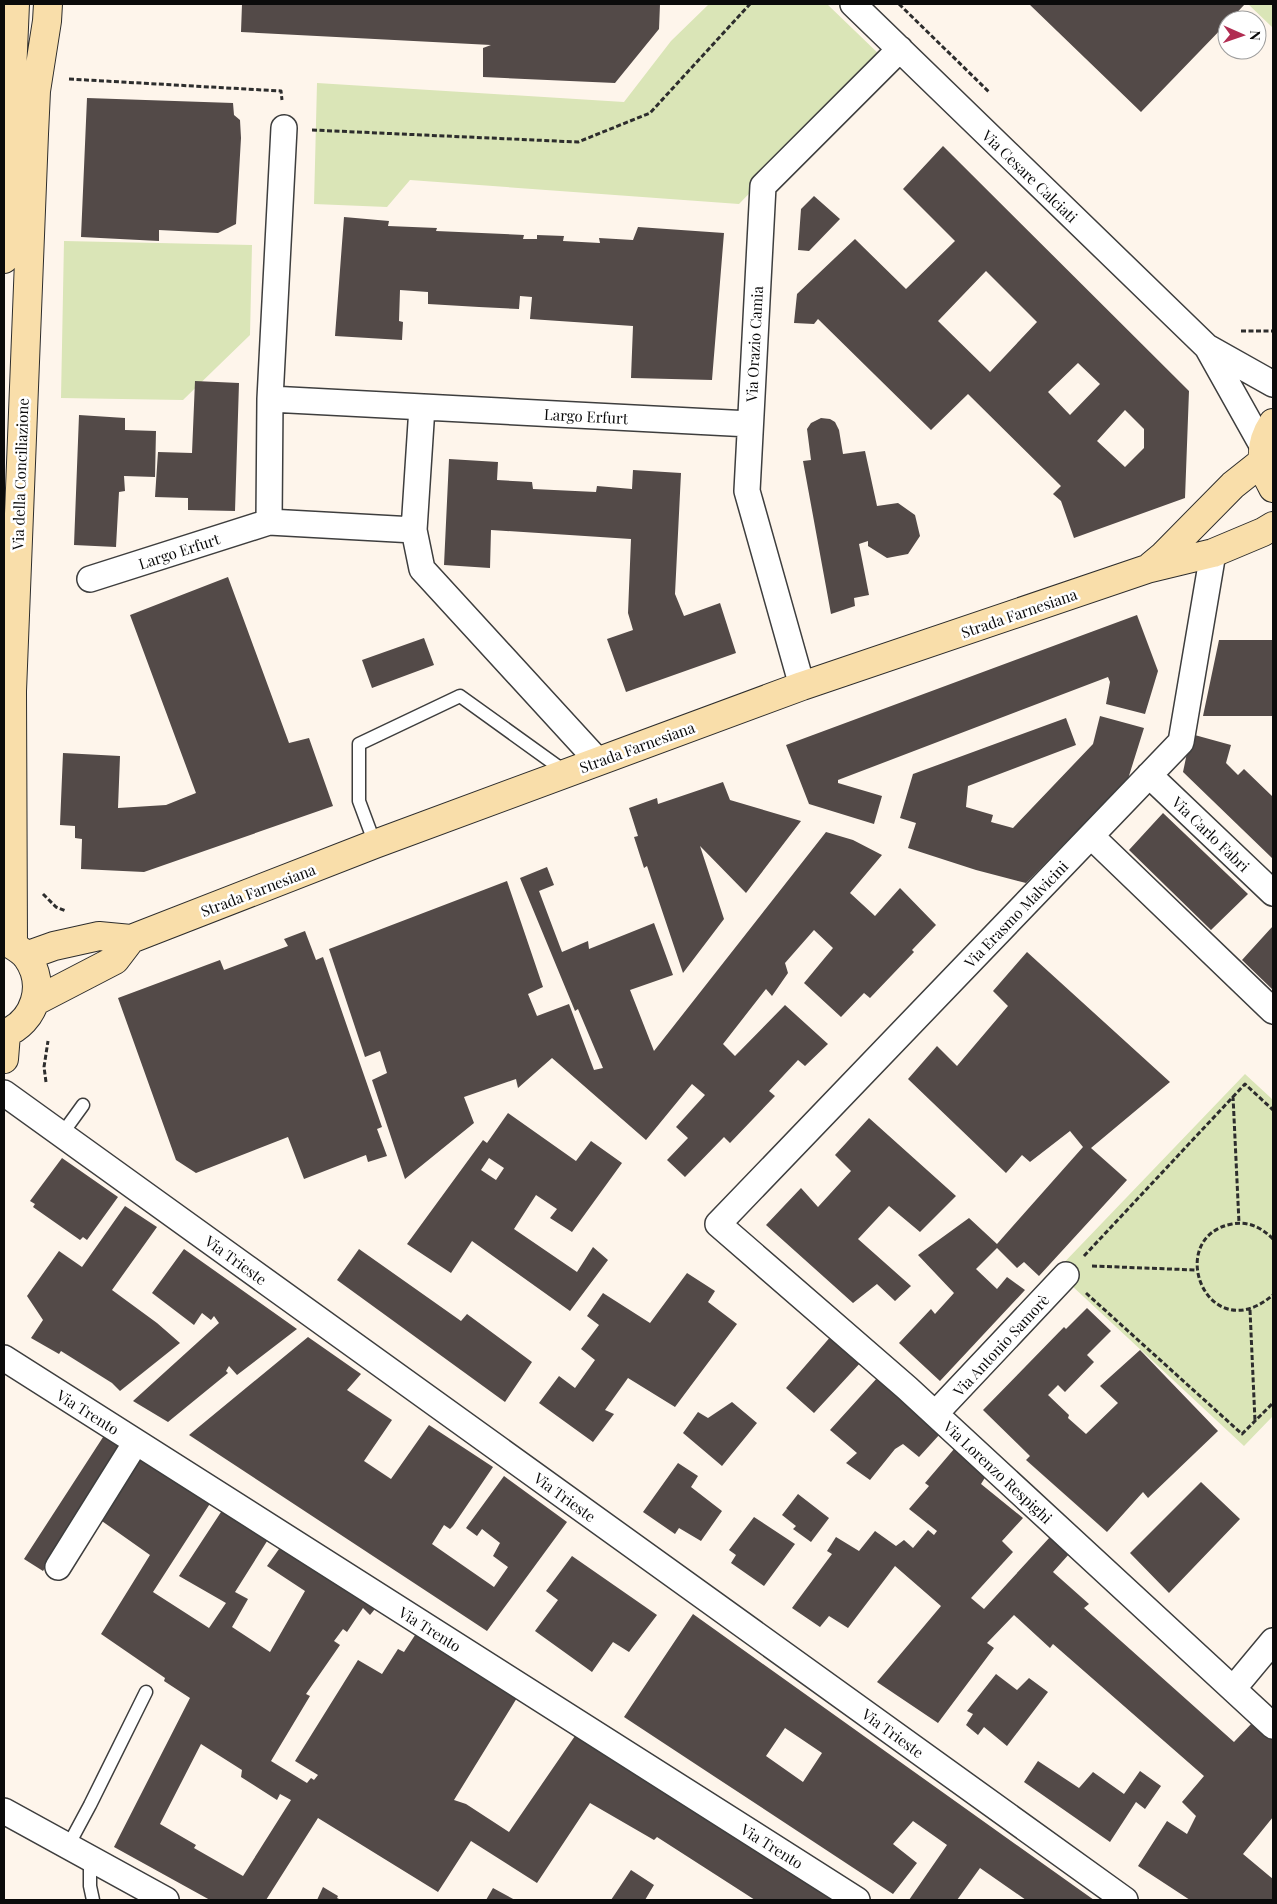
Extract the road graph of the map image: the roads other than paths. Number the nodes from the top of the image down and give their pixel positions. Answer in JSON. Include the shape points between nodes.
{"nodes":[{"id":1,"x":15,"y":4,"type":"edge"},
{"id":2,"x":48,"y":4,"type":"edge"},
{"id":3,"x":853,"y":4,"type":"edge"},
{"id":4,"x":900,"y":50,"type":"junction"},
{"id":5,"x":284,"y":128,"type":"road end"},
{"id":6,"x":16,"y":133,"type":"edge"},
{"id":7,"x":4,"y":259,"type":"edge"},
{"id":8,"x":1207,"y":347,"type":"junction"},
{"id":9,"x":1273,"y":384,"type":"edge"},
{"id":10,"x":270,"y":399,"type":"junction"},
{"id":11,"x":422,"y":407,"type":"junction"},
{"id":12,"x":750,"y":424,"type":"junction"},
{"id":13,"x":1266,"y":444,"type":"edge"},
{"id":14,"x":1273,"y":488,"type":"edge"},
{"id":15,"x":268,"y":522,"type":"junction"},
{"id":16,"x":1273,"y":526,"type":"edge"},
{"id":17,"x":414,"y":530,"type":"junction"},
{"id":18,"x":1213,"y":553,"type":"junction"},
{"id":19,"x":1147,"y":569,"type":"junction"},
{"id":20,"x":90,"y":579,"type":"dead end"},
{"id":21,"x":802,"y":686,"type":"junction"},
{"id":22,"x":598,"y":761,"type":"junction"},
{"id":23,"x":566,"y":773,"type":"junction"},
{"id":24,"x":1149,"y":775,"type":"junction"},
{"id":25,"x":1090,"y":836,"type":"junction"},
{"id":26,"x":375,"y":844,"type":"junction"},
{"id":27,"x":1273,"y":893,"type":"edge"},
{"id":28,"x":131,"y":939,"type":"junction"},
{"id":29,"x":14,"y":947,"type":"edge"},
{"id":30,"x":36,"y":1001,"type":"junction"},
{"id":31,"x":1273,"y":1011,"type":"edge"},
{"id":32,"x":4,"y":1043,"type":"edge"},
{"id":33,"x":4,"y":1093,"type":"edge"},
{"id":34,"x":83,"y":1105,"type":"dead end"},
{"id":35,"x":62,"y":1134,"type":"junction"},
{"id":36,"x":718,"y":1224,"type":"joint"},
{"id":37,"x":1071,"y":1270,"type":"road end"},
{"id":38,"x":4,"y":1358,"type":"edge"},
{"id":39,"x":936,"y":1414,"type":"junction"},
{"id":40,"x":136,"y":1442,"type":"junction"},
{"id":41,"x":58,"y":1567,"type":"dead end"},
{"id":42,"x":1273,"y":1641,"type":"edge"},
{"id":43,"x":1233,"y":1689,"type":"junction"},
{"id":44,"x":146,"y":1692,"type":"dead end"},
{"id":45,"x":1273,"y":1726,"type":"edge"},
{"id":46,"x":4,"y":1811,"type":"edge"},
{"id":47,"x":68,"y":1846,"type":"junction"},
{"id":48,"x":90,"y":1858,"type":"junction"},
{"id":49,"x":93,"y":1900,"type":"edge"},
{"id":50,"x":166,"y":1900,"type":"edge"},
{"id":51,"x":857,"y":1900,"type":"edge"},
{"id":52,"x":1125,"y":1900,"type":"edge"}],
"edges":[{"from":1,"to":6,"type":"street","name":"Via della Conciliazione"},
{"from":2,"to":6,"type":"street","name":"Via della Conciliazione","via":[[36,91]]},
{"from":3,"to":4,"type":"street","name":"Via Cesare Calciati"},
{"from":4,"to":8,"type":"street","name":"Via Cesare Calciati"},
{"from":4,"to":12,"type":"street","name":"Via Orazio Camia","via":[[763,186]]},
{"from":5,"to":10,"type":"street"},
{"from":6,"to":7,"type":"street","name":"Via della Conciliazione"},
{"from":6,"to":29,"type":"street","name":"Via della Conciliazione","via":[[12,691]]},
{"from":8,"to":9,"type":"street","name":"Via Cesare Calciati"},
{"from":8,"to":13,"type":"street","name":"Via Cesare Calciati"},
{"from":10,"to":11,"type":"street","name":"Largo Erfurt"},
{"from":10,"to":15,"type":"street"},
{"from":11,"to":12,"type":"street","name":"Largo Erfurt"},
{"from":11,"to":17,"type":"street"},
{"from":12,"to":21,"type":"street","name":"Via Orazio Camia","via":[[747,491]]},
{"from":13,"to":14,"type":"street","via":[[1267,478]]},
{"from":13,"to":19,"type":"street","name":"Strada Farnesiana","via":[[1233,486]]},
{"from":15,"to":17,"type":"street","name":"Largo Erfurt"},
{"from":15,"to":20,"type":"street","name":"Largo Erfurt"},
{"from":16,"to":18,"type":"street","name":"Strada Farnesiana"},
{"from":17,"to":22,"type":"street","via":[[422,569]]},
{"from":18,"to":19,"type":"street","name":"Strada Farnesiana"},
{"from":18,"to":24,"type":"street","name":"Via Erasmo Malvicini","via":[[1180,742]]},
{"from":19,"to":21,"type":"street","name":"Strada Farnesiana"},
{"from":21,"to":22,"type":"street","name":"Strada Farnesiana"},
{"from":22,"to":23,"type":"street","name":"Strada Farnesiana"},
{"from":23,"to":26,"type":"street","name":"Strada Farnesiana"},
{"from":23,"to":26,"type":"lane","via":[[460,696],[359,744],[359,801]]},
{"from":24,"to":25,"type":"street","name":"Via Erasmo Malvicini"},
{"from":24,"to":27,"type":"street","name":"Via Carlo Fabri"},
{"from":25,"to":31,"type":"street"},
{"from":25,"to":36,"type":"street","name":"Via Erasmo Malvicini"},
{"from":26,"to":28,"type":"street","name":"Strada Farnesiana"},
{"from":28,"to":29,"type":"street","name":"Strada Farnesiana","via":[[99,936],[54,946]]},
{"from":28,"to":30,"type":"street","via":[[115,960]]},
{"from":29,"to":30,"type":"street","via":[[34,970]]},
{"from":30,"to":32,"type":"street","via":[[29,1015]]},
{"from":33,"to":35,"type":"street","name":"Via Trieste"},
{"from":34,"to":35,"type":"lane"},
{"from":35,"to":52,"type":"street","name":"Via Trieste"},
{"from":36,"to":39,"type":"street","name":"Via Lorenzo Respighi"},
{"from":37,"to":39,"type":"street","name":"Via Antonio Samorè"},
{"from":38,"to":40,"type":"street","name":"Via Trento"},
{"from":39,"to":43,"type":"street","name":"Via Lorenzo Respighi"},
{"from":40,"to":41,"type":"street"},
{"from":40,"to":51,"type":"street","name":"Via Trento"},
{"from":42,"to":43,"type":"street"},
{"from":43,"to":45,"type":"street","name":"Via Lorenzo Respighi"},
{"from":44,"to":47,"type":"lane"},
{"from":46,"to":47,"type":"street"},
{"from":47,"to":48,"type":"street"},
{"from":48,"to":49,"type":"lane"},
{"from":48,"to":50,"type":"street"}]}
